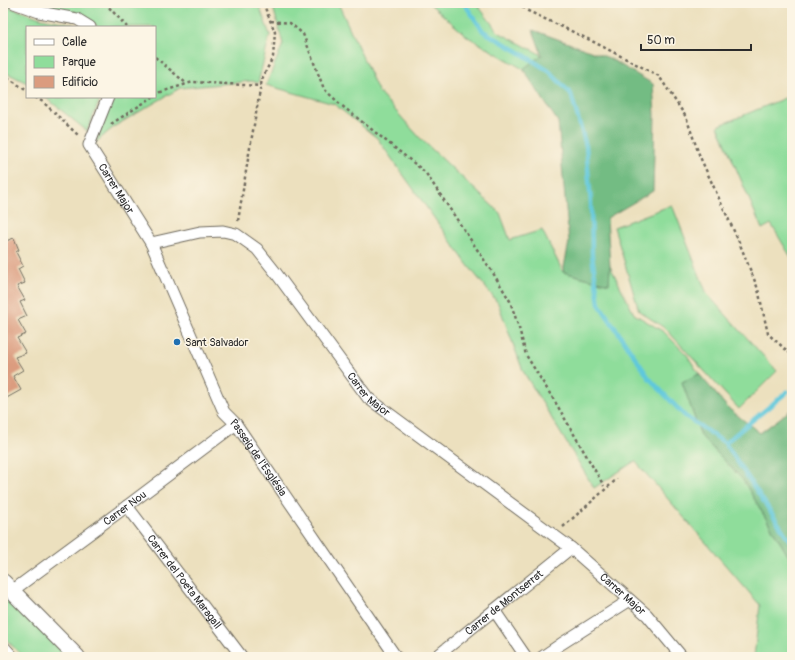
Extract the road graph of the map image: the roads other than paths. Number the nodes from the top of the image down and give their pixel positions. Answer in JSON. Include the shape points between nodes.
{"nodes":[{"id":1,"x":14,"y":3,"type":"edge"},
{"id":2,"x":88,"y":26,"type":"edge"},
{"id":3,"x":108,"y":98,"type":"edge"},
{"id":4,"x":151,"y":243,"type":"junction"},
{"id":5,"x":236,"y":424,"type":"junction"},
{"id":6,"x":127,"y":506,"type":"junction"},
{"id":7,"x":571,"y":548,"type":"junction"},
{"id":8,"x":8,"y":586,"type":"edge"},
{"id":9,"x":630,"y":600,"type":"junction"},
{"id":10,"x":494,"y":610,"type":"junction"},
{"id":11,"x":3,"y":646,"type":"edge"},
{"id":12,"x":13,"y":657,"type":"edge"},
{"id":13,"x":77,"y":657,"type":"edge"},
{"id":14,"x":242,"y":657,"type":"edge"},
{"id":15,"x":396,"y":657,"type":"edge"},
{"id":16,"x":436,"y":657,"type":"edge"},
{"id":17,"x":526,"y":657,"type":"edge"},
{"id":18,"x":542,"y":657,"type":"edge"},
{"id":19,"x":682,"y":657,"type":"edge"}],
"edges":[{"from":1,"to":2,"type":"street","via":[[39,12],[77,19]]},
{"from":3,"to":4,"type":"street","name":"Carrer Major","via":[[89,145]]},
{"from":4,"to":5,"type":"street","name":"Passeig de l'Església","via":[[224,412]]},
{"from":4,"to":7,"type":"street","name":"Carrer Major","via":[[200,232],[223,231],[236,234],[257,249],[368,398]]},
{"from":5,"to":6,"type":"street","name":"Carrer Nou"},
{"from":5,"to":15,"type":"street","name":"Passeig de l'Església"},
{"from":6,"to":8,"type":"street","name":"Carrer Nou"},
{"from":6,"to":14,"type":"street","name":"Carrer del Poeta Maragall"},
{"from":7,"to":9,"type":"street","name":"Carrer Major"},
{"from":7,"to":10,"type":"street","name":"Carrer de Montserrat"},
{"from":8,"to":13,"type":"street"},
{"from":9,"to":18,"type":"street"},
{"from":9,"to":19,"type":"street","name":"Carrer Major","via":[[647,614]]},
{"from":10,"to":16,"type":"street","name":"Carrer de Montserrat"},
{"from":10,"to":17,"type":"street"},
{"from":11,"to":12,"type":"street"}]}
